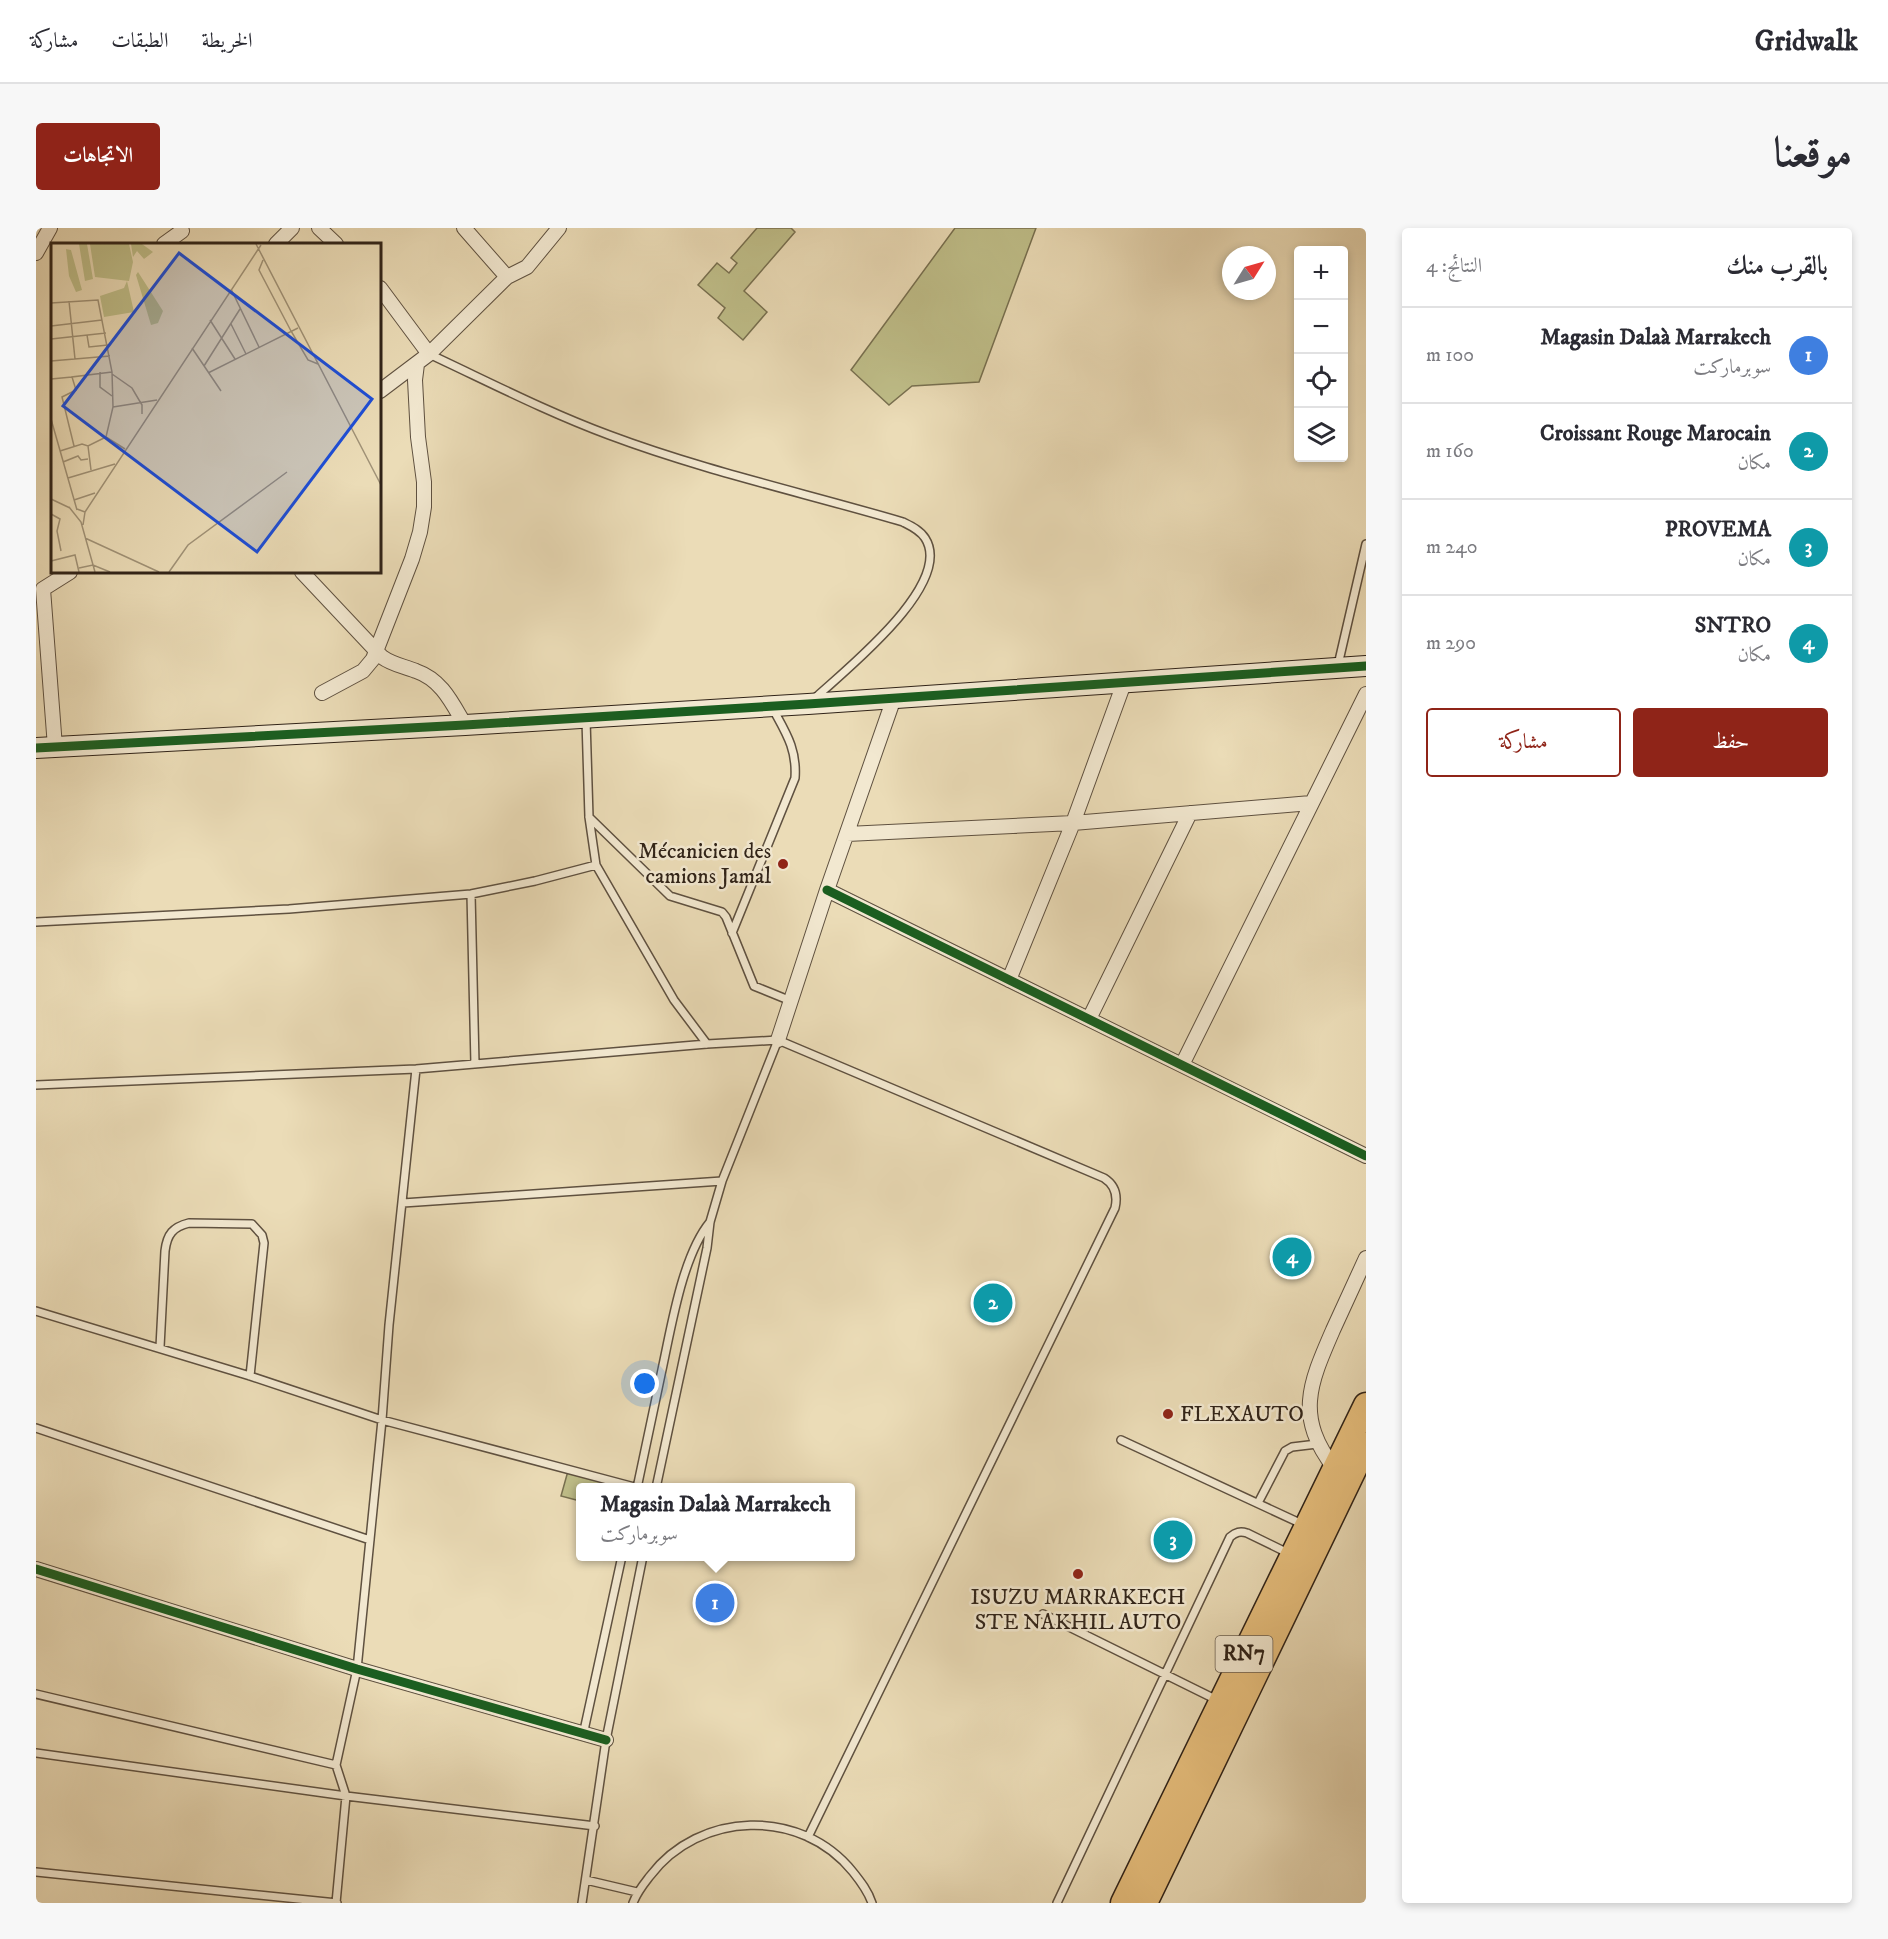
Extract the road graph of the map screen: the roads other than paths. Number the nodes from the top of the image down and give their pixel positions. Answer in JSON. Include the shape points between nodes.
{"nodes":[{"id":1,"x":50,"y":228,"type":"edge"},
{"id":2,"x":292,"y":228,"type":"edge"},
{"id":3,"x":319,"y":228,"type":"edge"},
{"id":4,"x":464,"y":228,"type":"edge"},
{"id":5,"x":559,"y":228,"type":"edge"},
{"id":6,"x":181,"y":229,"type":"edge"},
{"id":7,"x":165,"y":243,"type":"edge"},
{"id":8,"x":277,"y":243,"type":"edge"},
{"id":9,"x":335,"y":243,"type":"edge"},
{"id":10,"x":36,"y":253,"type":"edge"},
{"id":11,"x":507,"y":277,"type":"junction"},
{"id":12,"x":381,"y":289,"type":"edge"},
{"id":13,"x":429,"y":354,"type":"junction"},
{"id":14,"x":417,"y":364,"type":"junction"},
{"id":15,"x":381,"y":390,"type":"edge"},
{"id":16,"x":1366,"y":544,"type":"edge"},
{"id":17,"x":68,"y":573,"type":"edge"},
{"id":18,"x":304,"y":573,"type":"edge"},
{"id":19,"x":40,"y":588,"type":"edge"},
{"id":20,"x":376,"y":652,"type":"junction"},
{"id":21,"x":1366,"y":666,"type":"edge"},
{"id":22,"x":1337,"y":668,"type":"junction"},
{"id":23,"x":1124,"y":682,"type":"junction"},
{"id":24,"x":322,"y":693,"type":"dead end"},
{"id":25,"x":1366,"y":694,"type":"edge"},
{"id":26,"x":894,"y":698,"type":"junction"},
{"id":27,"x":808,"y":704,"type":"junction"},
{"id":28,"x":772,"y":707,"type":"junction"},
{"id":29,"x":586,"y":718,"type":"junction"},
{"id":30,"x":465,"y":725,"type":"junction"},
{"id":31,"x":46,"y":747,"type":"edge"},
{"id":32,"x":1311,"y":803,"type":"junction"},
{"id":33,"x":1190,"y":813,"type":"junction"},
{"id":34,"x":589,"y":817,"type":"junction"},
{"id":35,"x":1073,"y":823,"type":"junction"},
{"id":36,"x":847,"y":834,"type":"junction"},
{"id":37,"x":596,"y":865,"type":"junction"},
{"id":38,"x":827,"y":890,"type":"junction"},
{"id":39,"x":471,"y":894,"type":"junction"},
{"id":40,"x":36,"y":922,"type":"edge"},
{"id":41,"x":732,"y":933,"type":"junction"},
{"id":42,"x":1010,"y":980,"type":"junction"},
{"id":43,"x":791,"y":1000,"type":"junction"},
{"id":44,"x":1089,"y":1019,"type":"junction"},
{"id":45,"x":778,"y":1040,"type":"junction"},
{"id":46,"x":707,"y":1044,"type":"junction"},
{"id":47,"x":475,"y":1064,"type":"junction"},
{"id":48,"x":1182,"y":1065,"type":"junction"},
{"id":49,"x":416,"y":1069,"type":"junction"},
{"id":50,"x":36,"y":1085,"type":"edge"},
{"id":51,"x":1366,"y":1156,"type":"edge"},
{"id":52,"x":723,"y":1180,"type":"junction"},
{"id":53,"x":403,"y":1203,"type":"junction"},
{"id":54,"x":710,"y":1222,"type":"junction"},
{"id":55,"x":1366,"y":1258,"type":"edge"},
{"id":56,"x":36,"y":1311,"type":"edge"},
{"id":57,"x":160,"y":1347,"type":"junction"},
{"id":58,"x":250,"y":1376,"type":"junction"},
{"id":59,"x":1366,"y":1405,"type":"edge"},
{"id":60,"x":382,"y":1420,"type":"junction"},
{"id":61,"x":36,"y":1428,"type":"edge"},
{"id":62,"x":1121,"y":1440,"type":"dead end"},
{"id":63,"x":1317,"y":1444,"type":"junction"},
{"id":64,"x":1366,"y":1445,"type":"edge"},
{"id":65,"x":1335,"y":1469,"type":"junction"},
{"id":66,"x":623,"y":1483,"type":"edge"},
{"id":67,"x":639,"y":1483,"type":"edge"},
{"id":68,"x":657,"y":1483,"type":"edge"},
{"id":69,"x":1258,"y":1503,"type":"junction"},
{"id":70,"x":1307,"y":1526,"type":"junction"},
{"id":71,"x":370,"y":1540,"type":"junction"},
{"id":72,"x":1293,"y":1555,"type":"junction"},
{"id":73,"x":621,"y":1561,"type":"edge"},
{"id":74,"x":642,"y":1561,"type":"edge"},
{"id":75,"x":36,"y":1569,"type":"edge"},
{"id":76,"x":1043,"y":1614,"type":"dead end"},
{"id":77,"x":357,"y":1670,"type":"junction"},
{"id":78,"x":1165,"y":1675,"type":"junction"},
{"id":79,"x":36,"y":1694,"type":"edge"},
{"id":80,"x":1221,"y":1702,"type":"junction"},
{"id":81,"x":583,"y":1735,"type":"junction"},
{"id":82,"x":606,"y":1740,"type":"junction"},
{"id":83,"x":36,"y":1753,"type":"edge"},
{"id":84,"x":336,"y":1765,"type":"junction"},
{"id":85,"x":346,"y":1796,"type":"junction"},
{"id":86,"x":595,"y":1826,"type":"junction"},
{"id":87,"x":808,"y":1836,"type":"junction"},
{"id":88,"x":36,"y":1872,"type":"edge"},
{"id":89,"x":586,"y":1880,"type":"junction"},
{"id":90,"x":637,"y":1892,"type":"junction"},
{"id":91,"x":337,"y":1903,"type":"edge"},
{"id":92,"x":582,"y":1903,"type":"edge"},
{"id":93,"x":633,"y":1903,"type":"edge"},
{"id":94,"x":872,"y":1903,"type":"edge"},
{"id":95,"x":1057,"y":1903,"type":"edge"},
{"id":96,"x":1123,"y":1903,"type":"edge"},
{"id":97,"x":1145,"y":1903,"type":"edge"}],
"edges":[{"from":1,"to":10,"type":"street"},
{"from":2,"to":8,"type":"street"},
{"from":3,"to":9,"type":"street"},
{"from":4,"to":11,"type":"street"},
{"from":5,"to":11,"type":"street","via":[[527,267]]},
{"from":6,"to":7,"type":"street"},
{"from":11,"to":13,"type":"street"},
{"from":12,"to":13,"type":"street"},
{"from":13,"to":14,"type":"street"},
{"from":13,"to":27,"type":"lane","via":[[609,435],[917,529],[929,547],[930,563],[920,589],[895,622]]},
{"from":14,"to":15,"type":"street"},
{"from":14,"to":20,"type":"street","via":[[424,507],[412,559]]},
{"from":16,"to":22,"type":"lane"},
{"from":17,"to":19,"type":"street"},
{"from":18,"to":20,"type":"street"},
{"from":19,"to":31,"type":"street"},
{"from":20,"to":24,"type":"street","via":[[363,671]]},
{"from":20,"to":30,"type":"street","via":[[393,665],[432,678],[447,694]]},
{"from":21,"to":22,"type":"street"},
{"from":22,"to":23,"type":"street"},
{"from":23,"to":26,"type":"street"},
{"from":23,"to":35,"type":"street"},
{"from":25,"to":32,"type":"street"},
{"from":26,"to":27,"type":"street"},
{"from":26,"to":36,"type":"street"},
{"from":27,"to":28,"type":"street"},
{"from":28,"to":29,"type":"street"},
{"from":28,"to":41,"type":"lane","via":[[791,743],[795,778]]},
{"from":29,"to":30,"type":"street"},
{"from":29,"to":34,"type":"lane"},
{"from":30,"to":31,"type":"street"},
{"from":32,"to":33,"type":"street"},
{"from":32,"to":48,"type":"street"},
{"from":33,"to":35,"type":"street"},
{"from":33,"to":44,"type":"street"},
{"from":34,"to":37,"type":"lane"},
{"from":34,"to":41,"type":"lane","via":[[670,896],[722,912]]},
{"from":35,"to":36,"type":"street"},
{"from":35,"to":42,"type":"street"},
{"from":36,"to":38,"type":"street"},
{"from":37,"to":39,"type":"lane"},
{"from":37,"to":46,"type":"lane","via":[[668,991]]},
{"from":38,"to":42,"type":"street"},
{"from":38,"to":43,"type":"street"},
{"from":39,"to":40,"type":"lane","via":[[289,909]]},
{"from":39,"to":47,"type":"lane"},
{"from":41,"to":43,"type":"lane","via":[[754,986]]},
{"from":42,"to":44,"type":"street"},
{"from":43,"to":45,"type":"street"},
{"from":44,"to":48,"type":"street"},
{"from":45,"to":46,"type":"lane"},
{"from":45,"to":52,"type":"lane"},
{"from":45,"to":87,"type":"lane","via":[[1104,1178],[1111,1183],[1117,1200]]},
{"from":46,"to":47,"type":"lane"},
{"from":47,"to":49,"type":"lane"},
{"from":48,"to":51,"type":"street"},
{"from":49,"to":50,"type":"lane"},
{"from":49,"to":53,"type":"lane"},
{"from":52,"to":53,"type":"lane"},
{"from":52,"to":54,"type":"lane"},
{"from":53,"to":60,"type":"lane"},
{"from":54,"to":67,"type":"lane","via":[[696,1243],[676,1304]]},
{"from":54,"to":68,"type":"lane"},
{"from":55,"to":63,"type":"street","via":[[1313,1379],[1310,1413]]},
{"from":56,"to":57,"type":"lane"},
{"from":57,"to":58,"type":"lane"},
{"from":57,"to":58,"type":"lane","via":[[168,1236],[179,1225],[189,1223],[252,1224],[264,1243]]},
{"from":58,"to":60,"type":"lane"},
{"from":59,"to":65,"type":"highway","number":"RN7"},
{"from":60,"to":66,"type":"lane"},
{"from":60,"to":71,"type":"lane"},
{"from":61,"to":71,"type":"lane"},
{"from":62,"to":69,"type":"lane"},
{"from":63,"to":65,"type":"street"},
{"from":63,"to":69,"type":"lane","via":[[1285,1451]]},
{"from":64,"to":97,"type":"highway","number":"RN7"},
{"from":65,"to":70,"type":"highway","number":"RN7"},
{"from":69,"to":70,"type":"lane"},
{"from":70,"to":72,"type":"highway","number":"RN7"},
{"from":71,"to":77,"type":"lane"},
{"from":72,"to":78,"type":"lane","via":[[1248,1533],[1230,1537]]},
{"from":72,"to":80,"type":"highway","number":"RN7"},
{"from":73,"to":81,"type":"lane"},
{"from":74,"to":82,"type":"lane"},
{"from":75,"to":77,"type":"street"},
{"from":76,"to":78,"type":"lane"},
{"from":77,"to":81,"type":"street"},
{"from":77,"to":84,"type":"lane"},
{"from":78,"to":80,"type":"lane"},
{"from":78,"to":95,"type":"lane"},
{"from":79,"to":84,"type":"lane"},
{"from":80,"to":96,"type":"highway","number":"RN7"},
{"from":81,"to":82,"type":"street"},
{"from":82,"to":86,"type":"lane"},
{"from":83,"to":85,"type":"lane"},
{"from":84,"to":85,"type":"lane"},
{"from":85,"to":86,"type":"lane"},
{"from":85,"to":91,"type":"lane"},
{"from":86,"to":89,"type":"lane"},
{"from":87,"to":90,"type":"lane","via":[[770,1825],[731,1826],[693,1838],[661,1861]]},
{"from":87,"to":94,"type":"lane","via":[[843,1860]]},
{"from":88,"to":91,"type":"lane"},
{"from":89,"to":90,"type":"lane"},
{"from":89,"to":92,"type":"lane"},
{"from":90,"to":93,"type":"lane"}]}
